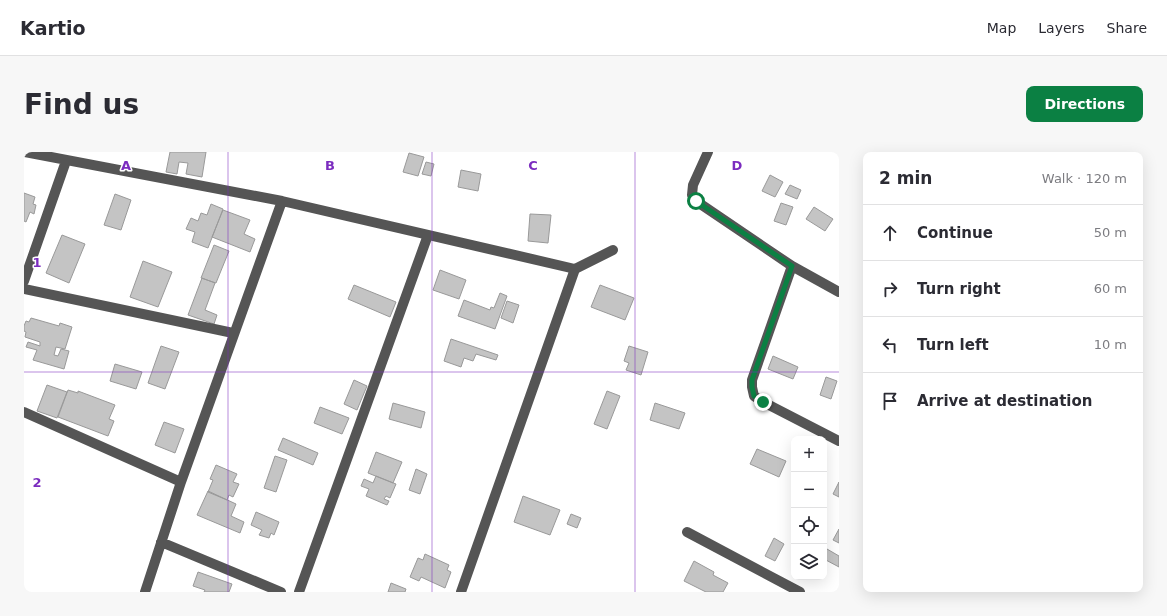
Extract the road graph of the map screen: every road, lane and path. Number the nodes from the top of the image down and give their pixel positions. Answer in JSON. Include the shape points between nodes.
{"nodes":[{"id":1,"x":26,"y":152,"type":"edge"},
{"id":2,"x":708,"y":152,"type":"edge"},
{"id":3,"x":66,"y":161,"type":"junction"},
{"id":4,"x":282,"y":201,"type":"junction"},
{"id":5,"x":428,"y":235,"type":"junction"},
{"id":6,"x":613,"y":250,"type":"dead end"},
{"id":7,"x":792,"y":266,"type":"junction"},
{"id":8,"x":575,"y":269,"type":"junction"},
{"id":9,"x":24,"y":281,"type":"edge"},
{"id":10,"x":24,"y":290,"type":"edge"},
{"id":11,"x":839,"y":292,"type":"edge"},
{"id":12,"x":233,"y":333,"type":"junction"},
{"id":13,"x":24,"y":412,"type":"edge"},
{"id":14,"x":839,"y":441,"type":"edge"},
{"id":15,"x":180,"y":482,"type":"junction"},
{"id":16,"x":686,"y":532,"type":"dead end"},
{"id":17,"x":161,"y":542,"type":"junction"},
{"id":18,"x":145,"y":592,"type":"edge"},
{"id":19,"x":281,"y":592,"type":"edge"},
{"id":20,"x":299,"y":592,"type":"edge"},
{"id":21,"x":461,"y":592,"type":"edge"},
{"id":22,"x":800,"y":592,"type":"edge"}],
"edges":[{"from":1,"to":3,"type":"street"},
{"from":2,"to":7,"type":"street","via":[[693,185],[692,194],[696,201]]},
{"from":3,"to":4,"type":"street"},
{"from":3,"to":9,"type":"street"},
{"from":4,"to":5,"type":"street"},
{"from":4,"to":12,"type":"street"},
{"from":5,"to":8,"type":"street"},
{"from":5,"to":20,"type":"street"},
{"from":6,"to":8,"type":"street"},
{"from":7,"to":11,"type":"street"},
{"from":7,"to":14,"type":"street","via":[[752,380],[754,396]]},
{"from":8,"to":21,"type":"street"},
{"from":10,"to":12,"type":"street"},
{"from":12,"to":15,"type":"street"},
{"from":13,"to":15,"type":"street"},
{"from":15,"to":17,"type":"street"},
{"from":16,"to":22,"type":"street"},
{"from":17,"to":18,"type":"street"},
{"from":17,"to":19,"type":"street"}]}
